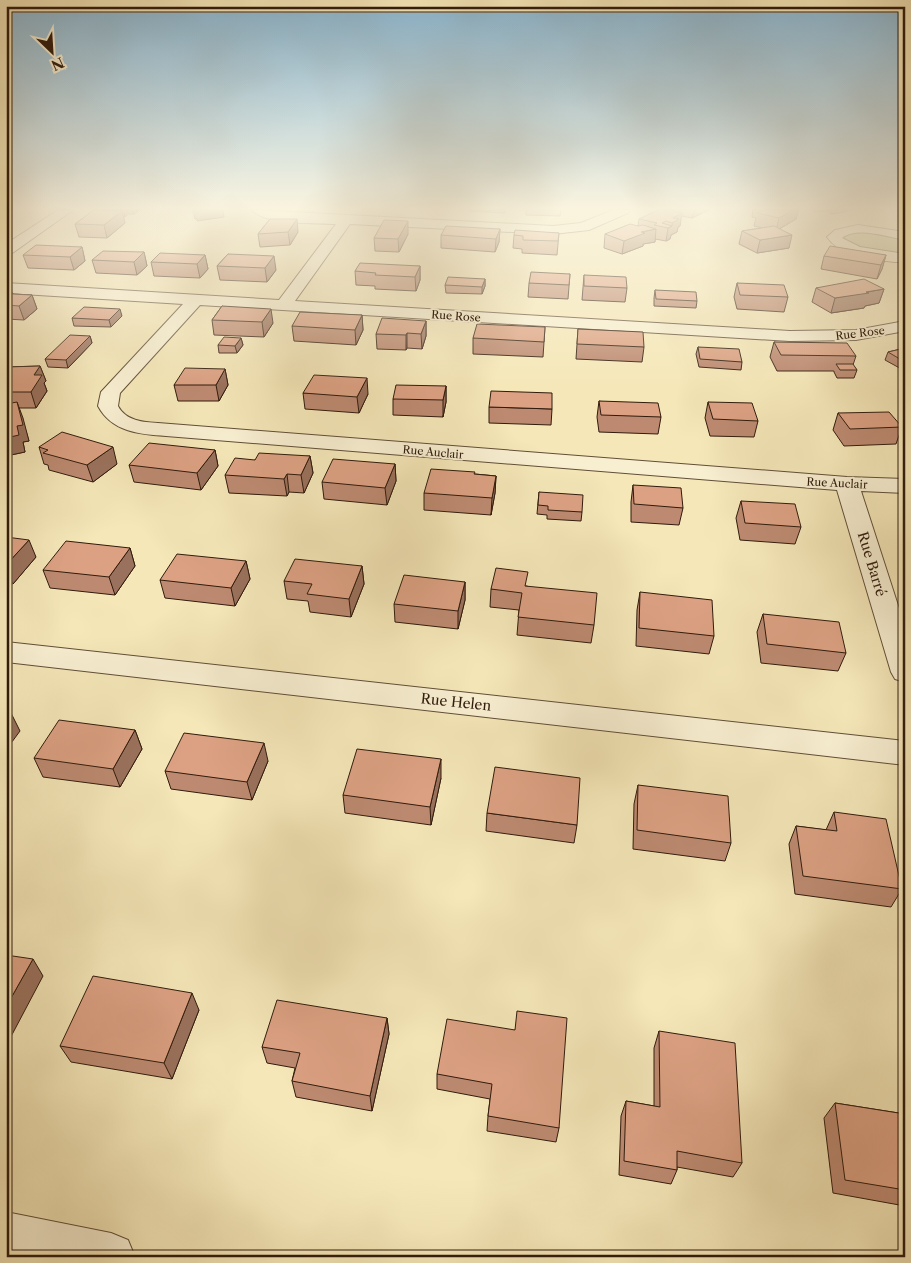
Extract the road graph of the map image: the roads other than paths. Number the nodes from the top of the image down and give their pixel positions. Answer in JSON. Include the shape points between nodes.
{"nodes":[{"id":1,"x":310,"y":269,"type":"edge"},
{"id":2,"x":6,"y":288,"type":"edge"},
{"id":3,"x":195,"y":300,"type":"junction"},
{"id":4,"x":284,"y":305,"type":"junction"},
{"id":5,"x":905,"y":326,"type":"edge"},
{"id":6,"x":847,"y":484,"type":"junction"},
{"id":7,"x":905,"y":486,"type":"edge"},
{"id":8,"x":6,"y":652,"type":"edge"},
{"id":9,"x":905,"y":672,"type":"edge"},
{"id":10,"x":905,"y":753,"type":"edge"},
{"id":11,"x":6,"y":1236,"type":"edge"},
{"id":12,"x":111,"y":1257,"type":"edge"}],
"edges":[{"from":1,"to":4,"type":"street"},
{"from":2,"to":3,"type":"street","name":"Rue Rose"},
{"from":3,"to":4,"type":"street","name":"Rue Rose"},
{"from":3,"to":6,"type":"street","name":"Rue Auclair","via":[[111,392],[108,406],[117,418],[137,426],[166,430]]},
{"from":4,"to":5,"type":"street","name":"Rue Rose","via":[[790,336],[856,335]]},
{"from":6,"to":7,"type":"street","name":"Rue Auclair"},
{"from":6,"to":9,"type":"street","name":"Rue Barré"},
{"from":8,"to":10,"type":"street","name":"Rue Helen"},
{"from":11,"to":12,"type":"street"}]}
